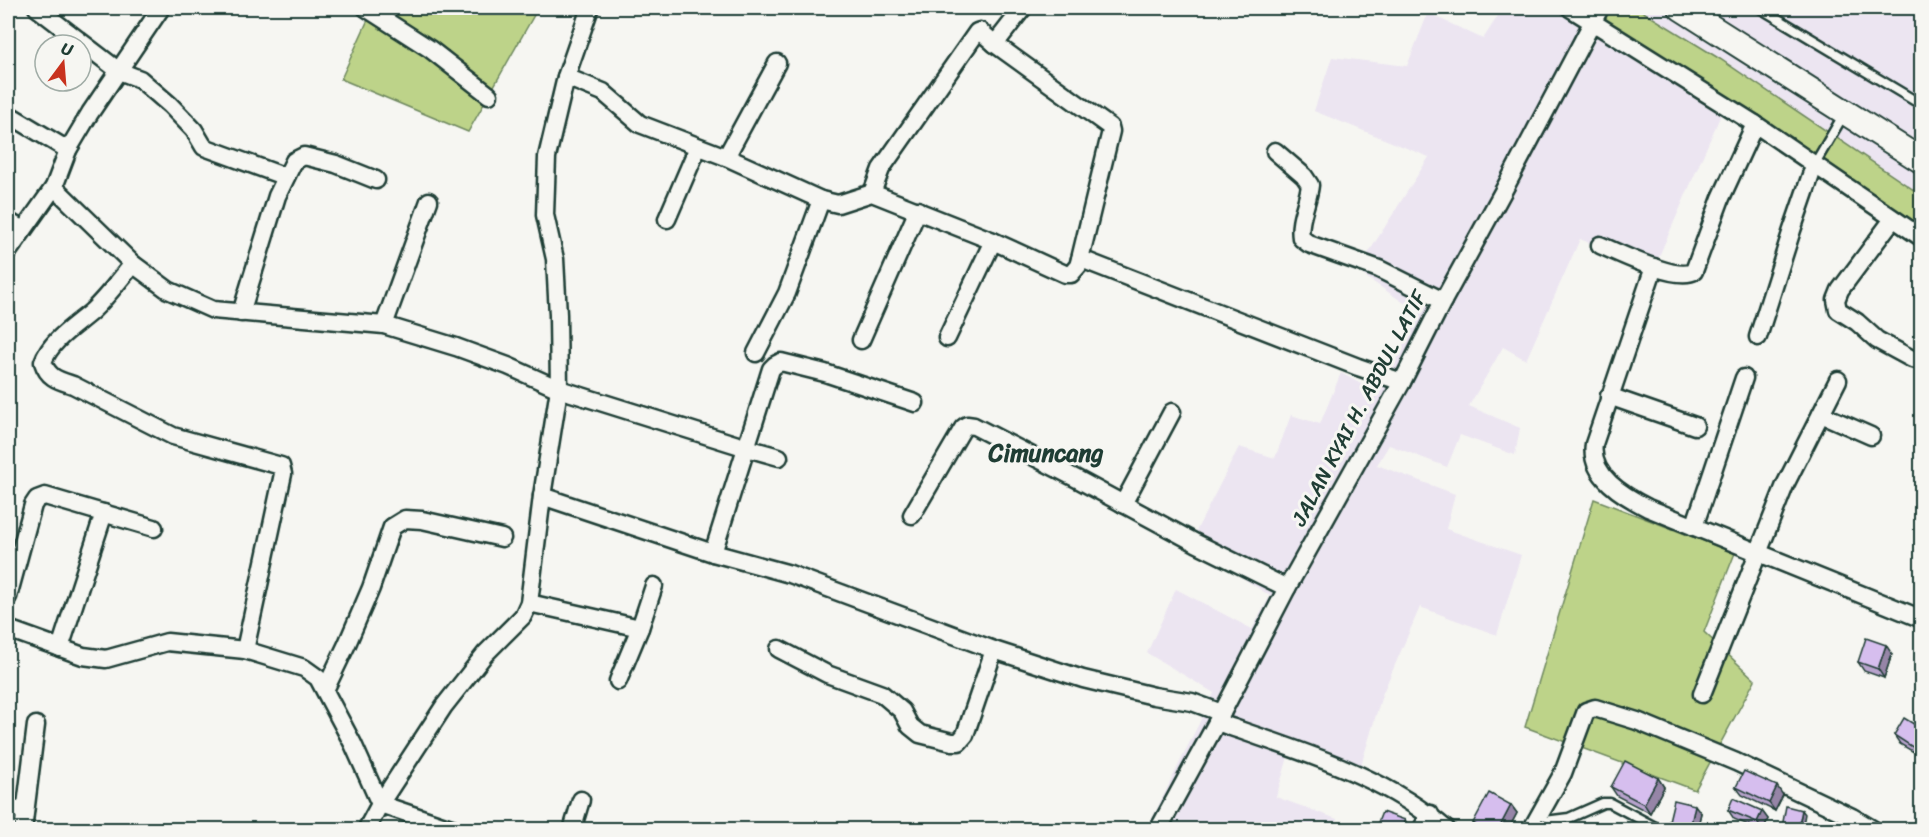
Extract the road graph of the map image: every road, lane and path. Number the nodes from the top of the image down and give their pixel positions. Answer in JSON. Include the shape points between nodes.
{"nodes":[{"id":1,"x":37,"y":8,"type":"edge"},
{"id":2,"x":161,"y":8,"type":"edge"},
{"id":3,"x":366,"y":8,"type":"edge"},
{"id":4,"x":590,"y":8,"type":"edge"},
{"id":5,"x":1023,"y":8,"type":"edge"},
{"id":6,"x":1570,"y":8,"type":"edge"},
{"id":7,"x":1681,"y":8,"type":"edge"},
{"id":8,"x":1760,"y":8,"type":"edge"},
{"id":9,"x":1596,"y":14,"type":"edge"},
{"id":10,"x":995,"y":44,"type":"junction"},
{"id":11,"x":777,"y":63,"type":"dead end"},
{"id":12,"x":119,"y":71,"type":"junction"},
{"id":13,"x":566,"y":77,"type":"junction"},
{"id":14,"x":489,"y":95,"type":"dead end"},
{"id":15,"x":1922,"y":105,"type":"edge"},
{"id":16,"x":1846,"y":112,"type":"junction"},
{"id":17,"x":8,"y":114,"type":"edge"},
{"id":18,"x":1755,"y":124,"type":"junction"},
{"id":19,"x":698,"y":147,"type":"junction"},
{"id":20,"x":69,"y":150,"type":"junction"},
{"id":21,"x":1275,"y":151,"type":"dead end"},
{"id":22,"x":726,"y":157,"type":"junction"},
{"id":23,"x":1922,"y":161,"type":"edge"},
{"id":24,"x":1814,"y":166,"type":"junction"},
{"id":25,"x":286,"y":177,"type":"junction"},
{"id":26,"x":376,"y":180,"type":"dead end"},
{"id":27,"x":54,"y":187,"type":"junction"},
{"id":28,"x":872,"y":193,"type":"junction"},
{"id":29,"x":821,"y":200,"type":"junction"},
{"id":30,"x":429,"y":201,"type":"dead end"},
{"id":31,"x":918,"y":210,"type":"junction"},
{"id":32,"x":667,"y":219,"type":"dead end"},
{"id":33,"x":1893,"y":219,"type":"junction"},
{"id":34,"x":8,"y":221,"type":"edge"},
{"id":35,"x":24,"y":230,"type":"junction"},
{"id":36,"x":1922,"y":238,"type":"edge"},
{"id":37,"x":993,"y":241,"type":"junction"},
{"id":38,"x":1600,"y":245,"type":"dead end"},
{"id":39,"x":8,"y":252,"type":"edge"},
{"id":40,"x":1080,"y":259,"type":"junction"},
{"id":41,"x":134,"y":264,"type":"junction"},
{"id":42,"x":1654,"y":267,"type":"junction"},
{"id":43,"x":1443,"y":301,"type":"junction"},
{"id":44,"x":241,"y":314,"type":"junction"},
{"id":45,"x":384,"y":325,"type":"junction"},
{"id":46,"x":1758,"y":337,"type":"dead end"},
{"id":47,"x":947,"y":338,"type":"dead end"},
{"id":48,"x":861,"y":340,"type":"dead end"},
{"id":49,"x":756,"y":353,"type":"dead end"},
{"id":50,"x":1922,"y":361,"type":"edge"},
{"id":51,"x":1744,"y":378,"type":"dead end"},
{"id":52,"x":1838,"y":380,"type":"dead end"},
{"id":53,"x":1402,"y":382,"type":"junction"},
{"id":54,"x":559,"y":389,"type":"junction"},
{"id":55,"x":1609,"y":396,"type":"junction"},
{"id":56,"x":915,"y":403,"type":"dead end"},
{"id":57,"x":1172,"y":412,"type":"dead end"},
{"id":58,"x":1821,"y":414,"type":"junction"},
{"id":59,"x":1695,"y":426,"type":"dead end"},
{"id":60,"x":1871,"y":436,"type":"dead end"},
{"id":61,"x":747,"y":448,"type":"junction"},
{"id":62,"x":779,"y":457,"type":"dead end"},
{"id":63,"x":542,"y":496,"type":"junction"},
{"id":64,"x":1123,"y":504,"type":"junction"},
{"id":65,"x":104,"y":513,"type":"junction"},
{"id":66,"x":912,"y":515,"type":"dead end"},
{"id":67,"x":1694,"y":526,"type":"junction"},
{"id":68,"x":154,"y":528,"type":"dead end"},
{"id":69,"x":502,"y":538,"type":"dead end"},
{"id":70,"x":713,"y":554,"type":"junction"},
{"id":71,"x":1758,"y":554,"type":"junction"},
{"id":72,"x":654,"y":586,"type":"dead end"},
{"id":73,"x":1287,"y":588,"type":"junction"},
{"id":74,"x":8,"y":597,"type":"edge"},
{"id":75,"x":529,"y":603,"type":"junction"},
{"id":76,"x":1922,"y":619,"type":"edge"},
{"id":77,"x":640,"y":628,"type":"junction"},
{"id":78,"x":8,"y":629,"type":"edge"},
{"id":79,"x":60,"y":648,"type":"junction"},
{"id":80,"x":778,"y":649,"type":"dead end"},
{"id":81,"x":245,"y":650,"type":"junction"},
{"id":82,"x":994,"y":650,"type":"junction"},
{"id":83,"x":618,"y":681,"type":"dead end"},
{"id":84,"x":325,"y":690,"type":"junction"},
{"id":85,"x":1702,"y":694,"type":"dead end"},
{"id":86,"x":1220,"y":718,"type":"junction"},
{"id":87,"x":36,"y":725,"type":"dead end"},
{"id":88,"x":581,"y":800,"type":"dead end"},
{"id":89,"x":380,"y":804,"type":"junction"},
{"id":90,"x":8,"y":807,"type":"edge"},
{"id":91,"x":25,"y":811,"type":"junction"},
{"id":92,"x":1430,"y":814,"type":"junction"},
{"id":93,"x":1532,"y":828,"type":"edge"},
{"id":94,"x":1658,"y":828,"type":"edge"},
{"id":95,"x":23,"y":830,"type":"edge"},
{"id":96,"x":366,"y":830,"type":"edge"},
{"id":97,"x":457,"y":830,"type":"edge"},
{"id":98,"x":573,"y":830,"type":"edge"},
{"id":99,"x":1158,"y":830,"type":"edge"},
{"id":100,"x":1420,"y":830,"type":"edge"},
{"id":101,"x":1447,"y":830,"type":"edge"},
{"id":102,"x":1874,"y":830,"type":"edge"}],
"edges":[{"from":1,"to":12,"type":"street"},
{"from":2,"to":12,"type":"street"},
{"from":3,"to":14,"type":"street","via":[[430,48]]},
{"from":4,"to":13,"type":"street"},
{"from":5,"to":10,"type":"street"},
{"from":6,"to":9,"type":"street"},
{"from":7,"to":16,"type":"street"},
{"from":8,"to":15,"type":"lane"},
{"from":9,"to":18,"type":"street"},
{"from":9,"to":43,"type":"street","name":"JALAN KYAI H. ABDUL LATIF"},
{"from":10,"to":28,"type":"street","via":[[977,32],[881,169]]},
{"from":10,"to":40,"type":"street","via":[[1110,127]]},
{"from":11,"to":22,"type":"street"},
{"from":12,"to":20,"type":"street"},
{"from":12,"to":25,"type":"street","via":[[140,79],[170,105],[204,147]]},
{"from":13,"to":19,"type":"street","via":[[603,92],[640,124]]},
{"from":13,"to":54,"type":"street","via":[[548,157],[545,206],[555,259]]},
{"from":16,"to":23,"type":"street"},
{"from":16,"to":24,"type":"lane"},
{"from":17,"to":20,"type":"street"},
{"from":18,"to":24,"type":"street"},
{"from":18,"to":42,"type":"street","via":[[1721,198],[1694,272],[1685,275]]},
{"from":19,"to":22,"type":"street"},
{"from":19,"to":32,"type":"street"},
{"from":20,"to":27,"type":"street"},
{"from":21,"to":43,"type":"street","via":[[1310,185],[1299,228],[1301,238],[1379,269]]},
{"from":22,"to":29,"type":"street"},
{"from":24,"to":33,"type":"street"},
{"from":24,"to":46,"type":"street"},
{"from":25,"to":26,"type":"street","via":[[294,161],[304,156]]},
{"from":25,"to":44,"type":"street"},
{"from":27,"to":35,"type":"street"},
{"from":27,"to":41,"type":"street"},
{"from":28,"to":29,"type":"street","via":[[838,204]]},
{"from":28,"to":31,"type":"street"},
{"from":29,"to":49,"type":"street","via":[[787,293]]},
{"from":30,"to":45,"type":"street"},
{"from":31,"to":37,"type":"street"},
{"from":31,"to":48,"type":"street"},
{"from":33,"to":36,"type":"street"},
{"from":33,"to":50,"type":"street","via":[[1840,290],[1838,310],[1877,339]]},
{"from":34,"to":35,"type":"street"},
{"from":35,"to":39,"type":"street"},
{"from":37,"to":40,"type":"street","via":[[1065,274],[1074,272]]},
{"from":37,"to":47,"type":"street"},
{"from":38,"to":42,"type":"street"},
{"from":40,"to":53,"type":"street"},
{"from":41,"to":44,"type":"street","via":[[168,290],[192,302]]},
{"from":41,"to":81,"type":"street","via":[[93,310],[59,339],[43,362],[46,371],[60,381],[173,436],[281,466],[283,474]]},
{"from":42,"to":55,"type":"street"},
{"from":43,"to":53,"type":"street","name":"JALAN KYAI H. ABDUL LATIF"},
{"from":44,"to":45,"type":"street"},
{"from":45,"to":54,"type":"street","via":[[508,366]]},
{"from":51,"to":67,"type":"street"},
{"from":52,"to":58,"type":"street"},
{"from":53,"to":73,"type":"street","name":"JALAN KYAI H. ABDUL LATIF"},
{"from":54,"to":61,"type":"street"},
{"from":54,"to":63,"type":"street"},
{"from":55,"to":59,"type":"street"},
{"from":55,"to":67,"type":"street","via":[[1593,451],[1607,482],[1623,496]]},
{"from":56,"to":61,"type":"street","via":[[781,362],[771,369]]},
{"from":57,"to":64,"type":"street"},
{"from":58,"to":60,"type":"street"},
{"from":58,"to":71,"type":"street","via":[[1785,485]]},
{"from":61,"to":62,"type":"street"},
{"from":61,"to":70,"type":"street"},
{"from":63,"to":70,"type":"street"},
{"from":63,"to":75,"type":"street"},
{"from":64,"to":66,"type":"street","via":[[968,425]]},
{"from":64,"to":73,"type":"street"},
{"from":65,"to":68,"type":"street"},
{"from":65,"to":74,"type":"street","via":[[45,496],[37,499]]},
{"from":65,"to":79,"type":"street"},
{"from":67,"to":71,"type":"street"},
{"from":69,"to":84,"type":"street","via":[[422,520],[405,519],[392,527],[371,588]]},
{"from":70,"to":82,"type":"street","via":[[790,574]]},
{"from":71,"to":76,"type":"street"},
{"from":71,"to":85,"type":"street"},
{"from":72,"to":77,"type":"street"},
{"from":73,"to":86,"type":"street","name":"JALAN KYAI H. ABDUL LATIF"},
{"from":75,"to":77,"type":"street"},
{"from":75,"to":89,"type":"street","via":[[523,616],[485,654],[444,706]]},
{"from":77,"to":83,"type":"street"},
{"from":78,"to":79,"type":"street"},
{"from":79,"to":81,"type":"street","via":[[106,659],[167,642]]},
{"from":80,"to":82,"type":"street","via":[[826,674],[882,694],[920,734],[952,742],[959,742],[965,735]]},
{"from":81,"to":84,"type":"street","via":[[304,668],[318,678]]},
{"from":82,"to":86,"type":"street","via":[[1083,679],[1192,702]]},
{"from":84,"to":89,"type":"street"},
{"from":86,"to":92,"type":"street","via":[[1377,782]]},
{"from":86,"to":99,"type":"street","name":"JALAN KYAI H. ABDUL LATIF"},
{"from":87,"to":91,"type":"street"},
{"from":88,"to":98,"type":"street"},
{"from":89,"to":96,"type":"street"},
{"from":89,"to":97,"type":"street"},
{"from":90,"to":91,"type":"street"},
{"from":91,"to":95,"type":"street"},
{"from":92,"to":100,"type":"street"},
{"from":92,"to":101,"type":"street"},
{"from":93,"to":94,"type":"lane","via":[[1604,803]]},
{"from":93,"to":102,"type":"street","via":[[1563,773],[1586,711],[1595,708],[1736,762]]}]}
